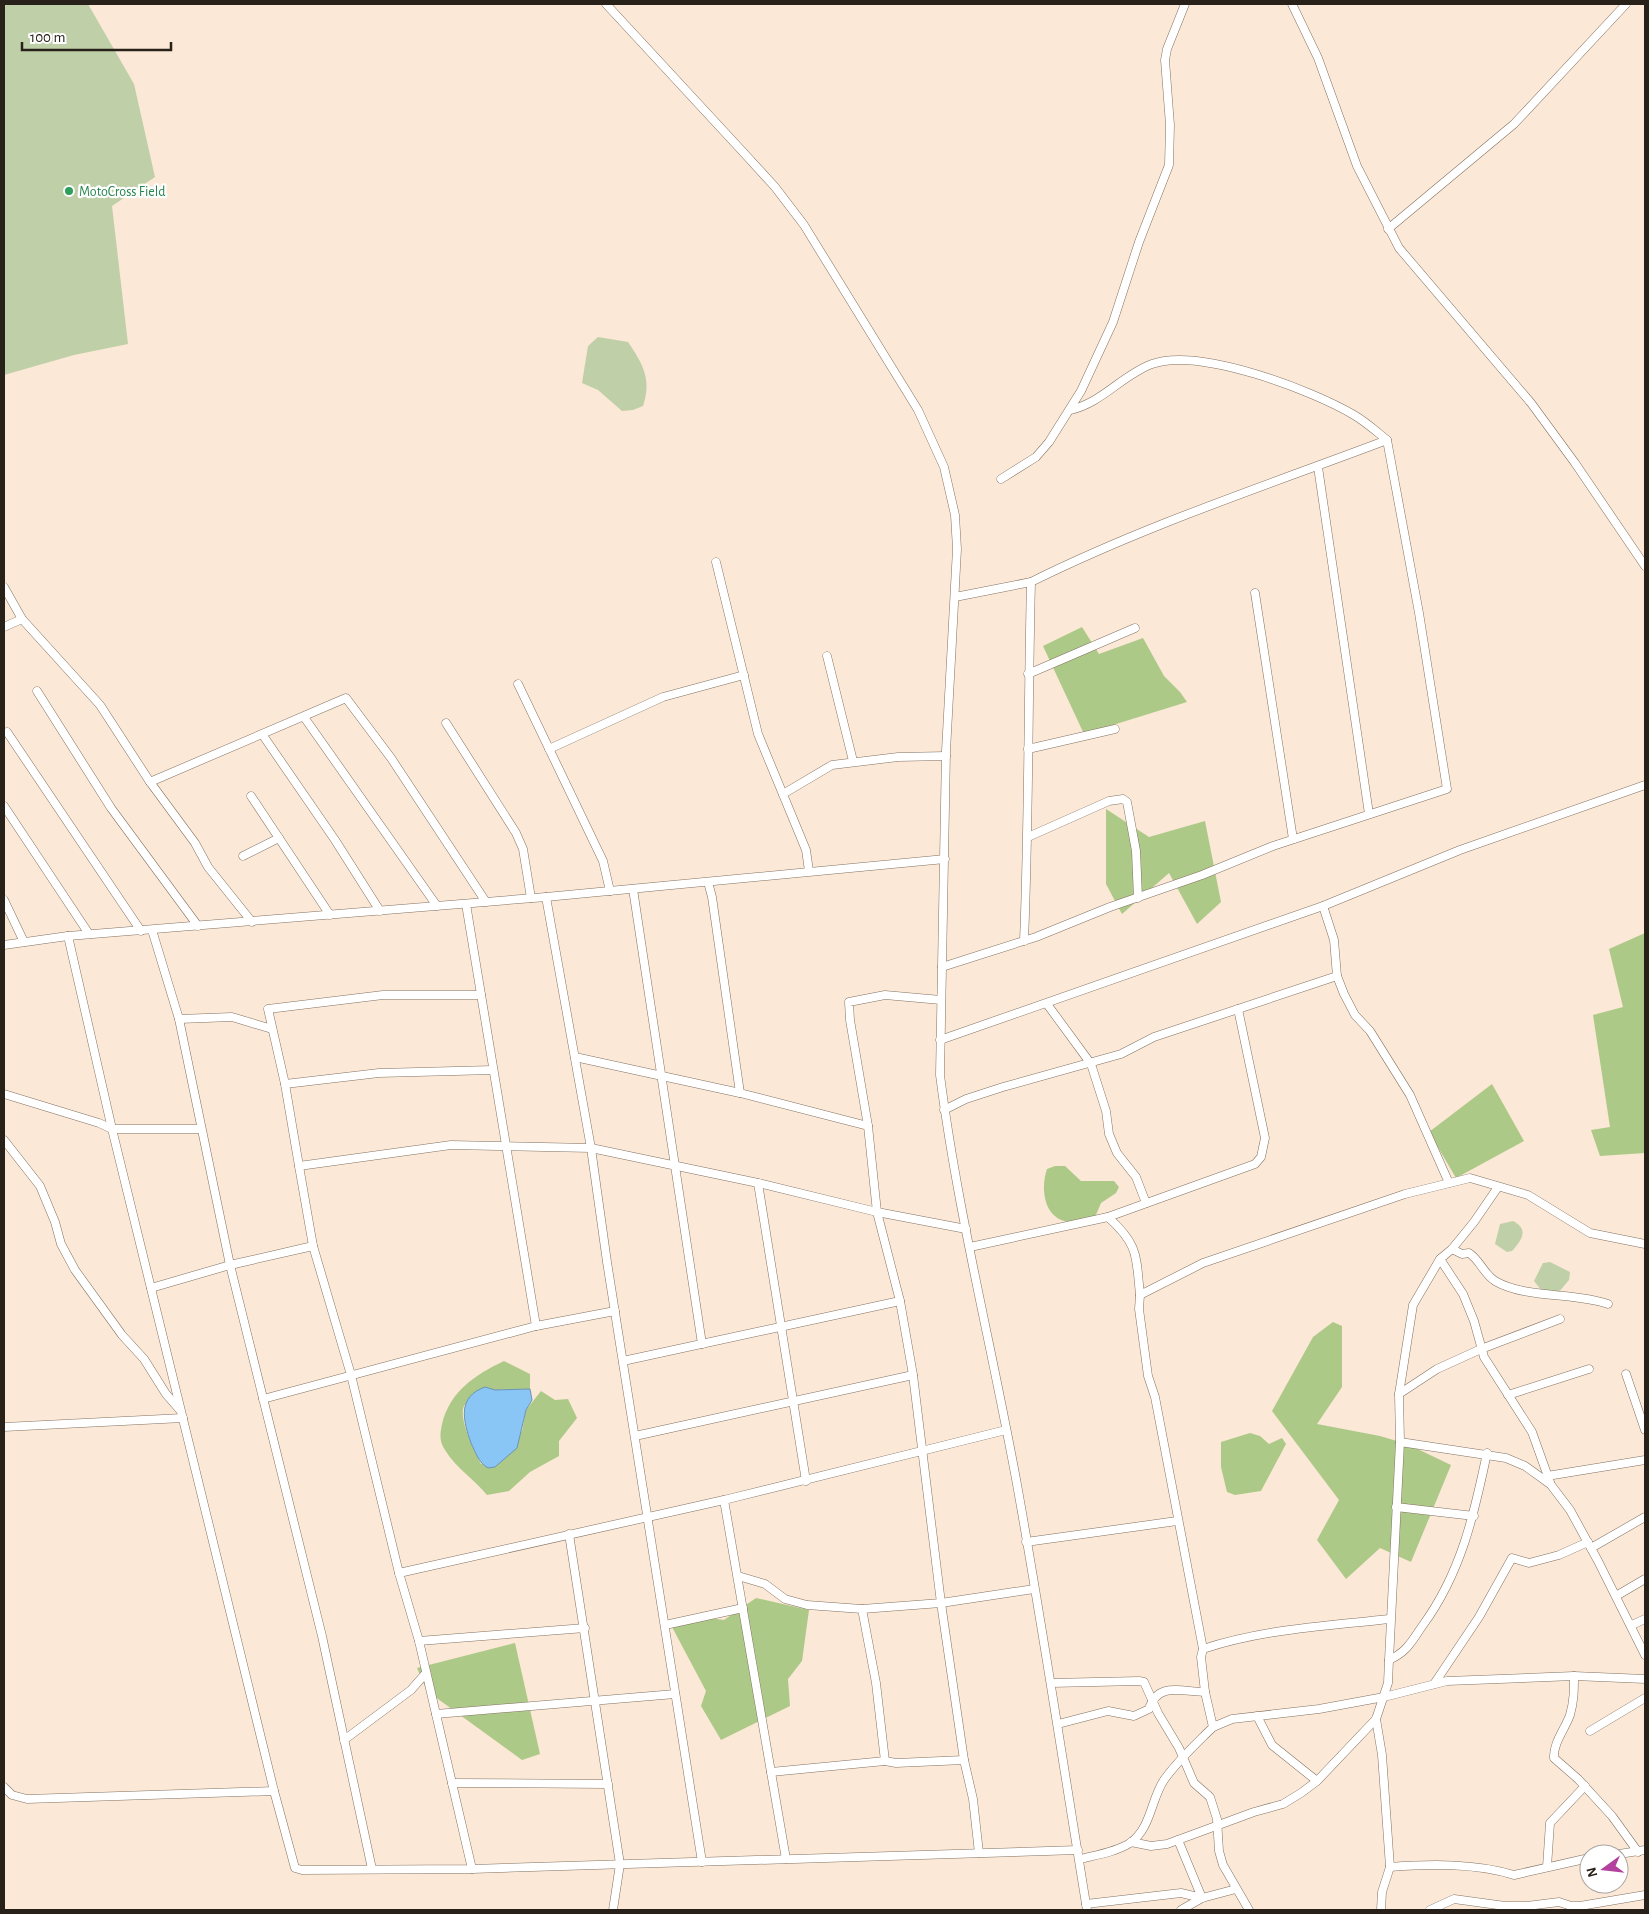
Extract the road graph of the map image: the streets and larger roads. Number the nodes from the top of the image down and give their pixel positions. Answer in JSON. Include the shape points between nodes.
{"nodes":[{"id":1,"x":606,"y":4,"type":"edge"},
{"id":2,"x":1185,"y":4,"type":"edge"},
{"id":3,"x":1292,"y":4,"type":"edge"},
{"id":4,"x":1626,"y":4,"type":"edge"},
{"id":5,"x":1388,"y":228,"type":"junction"},
{"id":6,"x":1070,"y":410,"type":"junction"},
{"id":7,"x":1388,"y":440,"type":"junction"},
{"id":8,"x":1318,"y":466,"type":"junction"},
{"id":9,"x":1001,"y":479,"type":"dead end"},
{"id":10,"x":716,"y":562,"type":"dead end"},
{"id":11,"x":1645,"y":566,"type":"edge"},
{"id":12,"x":1031,"y":582,"type":"junction"},
{"id":13,"x":4,"y":587,"type":"edge"},
{"id":14,"x":1255,"y":592,"type":"dead end"},
{"id":15,"x":955,"y":597,"type":"junction"},
{"id":16,"x":22,"y":620,"type":"junction"},
{"id":17,"x":4,"y":627,"type":"edge"},
{"id":18,"x":1135,"y":628,"type":"dead end"},
{"id":19,"x":827,"y":656,"type":"dead end"},
{"id":20,"x":1028,"y":674,"type":"junction"},
{"id":21,"x":744,"y":675,"type":"junction"},
{"id":22,"x":518,"y":684,"type":"dead end"},
{"id":23,"x":37,"y":691,"type":"dead end"},
{"id":24,"x":304,"y":717,"type":"junction"},
{"id":25,"x":446,"y":723,"type":"dead end"},
{"id":26,"x":1114,"y":729,"type":"dead end"},
{"id":27,"x":7,"y":732,"type":"dead end"},
{"id":28,"x":262,"y":734,"type":"junction"},
{"id":29,"x":1028,"y":749,"type":"junction"},
{"id":30,"x":549,"y":750,"type":"junction"},
{"id":31,"x":946,"y":756,"type":"junction"},
{"id":32,"x":852,"y":761,"type":"junction"},
{"id":33,"x":150,"y":782,"type":"junction"},
{"id":34,"x":1645,"y":785,"type":"edge"},
{"id":35,"x":782,"y":794,"type":"junction"},
{"id":36,"x":251,"y":796,"type":"dead end"},
{"id":37,"x":4,"y":806,"type":"edge"},
{"id":38,"x":1369,"y":814,"type":"junction"},
{"id":39,"x":1028,"y":837,"type":"junction"},
{"id":40,"x":278,"y":838,"type":"junction"},
{"id":41,"x":1293,"y":839,"type":"junction"},
{"id":42,"x":243,"y":856,"type":"dead end"},
{"id":43,"x":945,"y":859,"type":"junction"},
{"id":44,"x":809,"y":872,"type":"junction"},
{"id":45,"x":708,"y":882,"type":"junction"},
{"id":46,"x":633,"y":889,"type":"junction"},
{"id":47,"x":610,"y":892,"type":"junction"},
{"id":48,"x":546,"y":897,"type":"junction"},
{"id":49,"x":531,"y":898,"type":"junction"},
{"id":50,"x":1138,"y":898,"type":"junction"},
{"id":51,"x":4,"y":900,"type":"edge"},
{"id":52,"x":486,"y":902,"type":"junction"},
{"id":53,"x":466,"y":904,"type":"junction"},
{"id":54,"x":437,"y":906,"type":"junction"},
{"id":55,"x":1323,"y":906,"type":"junction"},
{"id":56,"x":380,"y":911,"type":"junction"},
{"id":57,"x":330,"y":915,"type":"junction"},
{"id":58,"x":252,"y":922,"type":"junction"},
{"id":59,"x":198,"y":926,"type":"junction"},
{"id":60,"x":152,"y":930,"type":"junction"},
{"id":61,"x":141,"y":931,"type":"junction"},
{"id":62,"x":89,"y":934,"type":"junction"},
{"id":63,"x":68,"y":936,"type":"junction"},
{"id":64,"x":1024,"y":941,"type":"junction"},
{"id":65,"x":24,"y":942,"type":"junction"},
{"id":66,"x":4,"y":945,"type":"edge"},
{"id":67,"x":942,"y":967,"type":"junction"},
{"id":68,"x":1337,"y":976,"type":"junction"},
{"id":69,"x":481,"y":995,"type":"junction"},
{"id":70,"x":941,"y":1000,"type":"junction"},
{"id":71,"x":1047,"y":1004,"type":"junction"},
{"id":72,"x":1238,"y":1009,"type":"junction"},
{"id":73,"x":178,"y":1020,"type":"junction"},
{"id":74,"x":272,"y":1029,"type":"junction"},
{"id":75,"x":940,"y":1040,"type":"junction"},
{"id":76,"x":575,"y":1058,"type":"junction"},
{"id":77,"x":1091,"y":1064,"type":"junction"},
{"id":78,"x":493,"y":1070,"type":"junction"},
{"id":79,"x":661,"y":1076,"type":"junction"},
{"id":80,"x":285,"y":1084,"type":"junction"},
{"id":81,"x":740,"y":1093,"type":"junction"},
{"id":82,"x":4,"y":1094,"type":"edge"},
{"id":83,"x":944,"y":1110,"type":"junction"},
{"id":84,"x":868,"y":1126,"type":"junction"},
{"id":85,"x":112,"y":1129,"type":"junction"},
{"id":86,"x":200,"y":1129,"type":"junction"},
{"id":87,"x":4,"y":1140,"type":"edge"},
{"id":88,"x":506,"y":1146,"type":"junction"},
{"id":89,"x":591,"y":1148,"type":"junction"},
{"id":90,"x":676,"y":1165,"type":"junction"},
{"id":91,"x":299,"y":1166,"type":"junction"},
{"id":92,"x":758,"y":1183,"type":"junction"},
{"id":93,"x":1449,"y":1183,"type":"junction"},
{"id":94,"x":1498,"y":1187,"type":"junction"},
{"id":95,"x":1146,"y":1203,"type":"junction"},
{"id":96,"x":877,"y":1212,"type":"junction"},
{"id":97,"x":1108,"y":1217,"type":"junction"},
{"id":98,"x":966,"y":1229,"type":"junction"},
{"id":99,"x":1645,"y":1244,"type":"edge"},
{"id":100,"x":313,"y":1246,"type":"junction"},
{"id":101,"x":970,"y":1248,"type":"junction"},
{"id":102,"x":1452,"y":1248,"type":"junction"},
{"id":103,"x":1440,"y":1259,"type":"junction"},
{"id":104,"x":230,"y":1265,"type":"junction"},
{"id":105,"x":151,"y":1288,"type":"junction"},
{"id":106,"x":1140,"y":1295,"type":"junction"},
{"id":107,"x":900,"y":1301,"type":"junction"},
{"id":108,"x":1608,"y":1304,"type":"dead end"},
{"id":109,"x":615,"y":1311,"type":"junction"},
{"id":110,"x":1560,"y":1320,"type":"dead end"},
{"id":111,"x":536,"y":1326,"type":"junction"},
{"id":112,"x":780,"y":1327,"type":"junction"},
{"id":113,"x":702,"y":1344,"type":"junction"},
{"id":114,"x":1481,"y":1349,"type":"junction"},
{"id":115,"x":623,"y":1361,"type":"junction"},
{"id":116,"x":1589,"y":1369,"type":"dead end"},
{"id":117,"x":1626,"y":1374,"type":"dead end"},
{"id":118,"x":351,"y":1375,"type":"junction"},
{"id":119,"x":913,"y":1375,"type":"junction"},
{"id":120,"x":1399,"y":1394,"type":"junction"},
{"id":121,"x":1508,"y":1395,"type":"junction"},
{"id":122,"x":263,"y":1399,"type":"junction"},
{"id":123,"x":792,"y":1400,"type":"junction"},
{"id":124,"x":183,"y":1414,"type":"junction"},
{"id":125,"x":4,"y":1426,"type":"edge"},
{"id":126,"x":1006,"y":1430,"type":"junction"},
{"id":127,"x":1645,"y":1430,"type":"edge"},
{"id":128,"x":634,"y":1436,"type":"junction"},
{"id":129,"x":1400,"y":1442,"type":"junction"},
{"id":130,"x":924,"y":1451,"type":"junction"},
{"id":131,"x":1487,"y":1453,"type":"junction"},
{"id":132,"x":1645,"y":1460,"type":"edge"},
{"id":133,"x":1548,"y":1476,"type":"junction"},
{"id":134,"x":806,"y":1481,"type":"junction"},
{"id":135,"x":1551,"y":1485,"type":"junction"},
{"id":136,"x":724,"y":1500,"type":"junction"},
{"id":137,"x":1396,"y":1506,"type":"junction"},
{"id":138,"x":1474,"y":1516,"type":"junction"},
{"id":139,"x":1645,"y":1517,"type":"edge"},
{"id":140,"x":647,"y":1518,"type":"junction"},
{"id":141,"x":1176,"y":1521,"type":"junction"},
{"id":142,"x":569,"y":1534,"type":"junction"},
{"id":143,"x":1026,"y":1542,"type":"junction"},
{"id":144,"x":1590,"y":1545,"type":"junction"},
{"id":145,"x":399,"y":1573,"type":"junction"},
{"id":146,"x":738,"y":1576,"type":"junction"},
{"id":147,"x":1645,"y":1578,"type":"edge"},
{"id":148,"x":1034,"y":1589,"type":"junction"},
{"id":149,"x":1616,"y":1596,"type":"junction"},
{"id":150,"x":941,"y":1603,"type":"junction"},
{"id":151,"x":743,"y":1608,"type":"junction"},
{"id":152,"x":862,"y":1609,"type":"junction"},
{"id":153,"x":1389,"y":1619,"type":"junction"},
{"id":154,"x":1645,"y":1619,"type":"edge"},
{"id":155,"x":664,"y":1625,"type":"junction"},
{"id":156,"x":1632,"y":1625,"type":"junction"},
{"id":157,"x":585,"y":1628,"type":"junction"},
{"id":158,"x":419,"y":1640,"type":"junction"},
{"id":159,"x":1203,"y":1649,"type":"junction"},
{"id":160,"x":1645,"y":1655,"type":"edge"},
{"id":161,"x":1389,"y":1660,"type":"junction"},
{"id":162,"x":426,"y":1673,"type":"junction"},
{"id":163,"x":1574,"y":1676,"type":"junction"},
{"id":164,"x":1645,"y":1679,"type":"edge"},
{"id":165,"x":1050,"y":1683,"type":"junction"},
{"id":166,"x":1434,"y":1684,"type":"junction"},
{"id":167,"x":1206,"y":1692,"type":"junction"},
{"id":168,"x":675,"y":1694,"type":"junction"},
{"id":169,"x":1384,"y":1697,"type":"junction"},
{"id":170,"x":1645,"y":1698,"type":"edge"},
{"id":171,"x":1151,"y":1699,"type":"junction"},
{"id":172,"x":596,"y":1701,"type":"junction"},
{"id":173,"x":436,"y":1714,"type":"junction"},
{"id":174,"x":1257,"y":1716,"type":"junction"},
{"id":175,"x":1376,"y":1719,"type":"junction"},
{"id":176,"x":1058,"y":1724,"type":"junction"},
{"id":177,"x":1213,"y":1726,"type":"junction"},
{"id":178,"x":1590,"y":1731,"type":"dead end"},
{"id":179,"x":344,"y":1740,"type":"junction"},
{"id":180,"x":1183,"y":1756,"type":"junction"},
{"id":181,"x":964,"y":1760,"type":"junction"},
{"id":182,"x":885,"y":1761,"type":"junction"},
{"id":183,"x":771,"y":1772,"type":"junction"},
{"id":184,"x":1317,"y":1781,"type":"junction"},
{"id":185,"x":452,"y":1783,"type":"junction"},
{"id":186,"x":608,"y":1784,"type":"junction"},
{"id":187,"x":1585,"y":1786,"type":"junction"},
{"id":188,"x":4,"y":1787,"type":"edge"},
{"id":189,"x":274,"y":1792,"type":"junction"},
{"id":190,"x":1218,"y":1826,"type":"junction"},
{"id":191,"x":1178,"y":1840,"type":"junction"},
{"id":192,"x":1131,"y":1842,"type":"junction"},
{"id":193,"x":1078,"y":1850,"type":"junction"},
{"id":194,"x":1642,"y":1851,"type":"edge"},
{"id":195,"x":979,"y":1853,"type":"junction"},
{"id":196,"x":1629,"y":1853,"type":"edge"},
{"id":197,"x":786,"y":1859,"type":"junction"},
{"id":198,"x":1080,"y":1860,"type":"junction"},
{"id":199,"x":1579,"y":1860,"type":"edge"},
{"id":200,"x":702,"y":1862,"type":"junction"},
{"id":201,"x":620,"y":1864,"type":"junction"},
{"id":202,"x":1390,"y":1866,"type":"junction"},
{"id":203,"x":1547,"y":1866,"type":"junction"},
{"id":204,"x":472,"y":1868,"type":"junction"},
{"id":205,"x":372,"y":1869,"type":"junction"},
{"id":206,"x":1236,"y":1890,"type":"junction"},
{"id":207,"x":1645,"y":1895,"type":"edge"},
{"id":208,"x":1202,"y":1898,"type":"junction"},
{"id":209,"x":1087,"y":1907,"type":"edge"},
{"id":210,"x":1247,"y":1909,"type":"edge"},
{"id":211,"x":613,"y":1910,"type":"edge"},
{"id":212,"x":1182,"y":1910,"type":"edge"},
{"id":213,"x":1382,"y":1910,"type":"edge"},
{"id":214,"x":1430,"y":1910,"type":"edge"}],
"edges":[{"from":1,"to":15,"type":"street","via":[[775,187],[804,225],[918,410],[935,443],[951,493],[957,548]]},
{"from":2,"to":6,"type":"street","via":[[1165,60],[1170,125],[1167,172],[1139,242],[1113,322]]},
{"from":3,"to":5,"type":"street","via":[[1318,58],[1357,166]]},
{"from":4,"to":5,"type":"street","via":[[1514,124]]},
{"from":5,"to":11,"type":"street","via":[[1407,258],[1531,403]]},
{"from":6,"to":7,"type":"street","via":[[1092,403],[1153,363],[1193,362],[1234,368],[1292,386],[1355,416]]},
{"from":6,"to":9,"type":"street","via":[[1041,452]]},
{"from":7,"to":8,"type":"street"},
{"from":7,"to":38,"type":"street","via":[[1447,789]]},
{"from":8,"to":12,"type":"street","via":[[1081,557]]},
{"from":8,"to":38,"type":"street"},
{"from":10,"to":21,"type":"street"},
{"from":12,"to":15,"type":"street"},
{"from":12,"to":20,"type":"street"},
{"from":13,"to":16,"type":"street"},
{"from":14,"to":41,"type":"street"},
{"from":15,"to":31,"type":"street"},
{"from":16,"to":17,"type":"street"},
{"from":16,"to":33,"type":"street","via":[[100,705]]},
{"from":18,"to":20,"type":"street"},
{"from":19,"to":32,"type":"street"},
{"from":20,"to":29,"type":"street"},
{"from":21,"to":30,"type":"street","via":[[664,698]]},
{"from":21,"to":35,"type":"street","via":[[758,734]]},
{"from":22,"to":30,"type":"street"},
{"from":23,"to":59,"type":"street","via":[[111,808]]},
{"from":24,"to":28,"type":"street"},
{"from":24,"to":52,"type":"street","via":[[346,698],[349,700]]},
{"from":24,"to":54,"type":"street"},
{"from":25,"to":49,"type":"street","via":[[516,833],[523,849]]},
{"from":26,"to":29,"type":"street"},
{"from":27,"to":61,"type":"street"},
{"from":28,"to":33,"type":"street"},
{"from":28,"to":56,"type":"street"},
{"from":29,"to":39,"type":"street"},
{"from":30,"to":47,"type":"street","via":[[603,861]]},
{"from":31,"to":32,"type":"street"},
{"from":31,"to":43,"type":"street"},
{"from":32,"to":35,"type":"street","via":[[832,765]]},
{"from":33,"to":58,"type":"street","via":[[195,843],[208,867]]},
{"from":34,"to":55,"type":"street","via":[[1460,850]]},
{"from":35,"to":44,"type":"street","via":[[806,850]]},
{"from":36,"to":40,"type":"street"},
{"from":37,"to":62,"type":"street"},
{"from":38,"to":41,"type":"street"},
{"from":39,"to":50,"type":"street","via":[[1109,801],[1123,799],[1127,802],[1132,825]]},
{"from":39,"to":64,"type":"street"},
{"from":40,"to":42,"type":"street"},
{"from":40,"to":57,"type":"street"},
{"from":41,"to":50,"type":"street"},
{"from":43,"to":44,"type":"street"},
{"from":43,"to":67,"type":"street"},
{"from":44,"to":45,"type":"street"},
{"from":45,"to":46,"type":"street"},
{"from":45,"to":81,"type":"street"},
{"from":46,"to":47,"type":"street"},
{"from":46,"to":79,"type":"street"},
{"from":47,"to":48,"type":"street"},
{"from":48,"to":49,"type":"street"},
{"from":48,"to":76,"type":"street"},
{"from":49,"to":52,"type":"street"},
{"from":50,"to":64,"type":"street"},
{"from":51,"to":65,"type":"street"},
{"from":52,"to":53,"type":"street"},
{"from":53,"to":54,"type":"street"},
{"from":53,"to":69,"type":"street"},
{"from":54,"to":56,"type":"street"},
{"from":55,"to":68,"type":"street","via":[[1334,940]]},
{"from":55,"to":71,"type":"street"},
{"from":56,"to":57,"type":"street"},
{"from":57,"to":58,"type":"street"},
{"from":58,"to":59,"type":"street"},
{"from":59,"to":60,"type":"street"},
{"from":60,"to":61,"type":"street"},
{"from":60,"to":73,"type":"street"},
{"from":61,"to":62,"type":"street"},
{"from":62,"to":63,"type":"street"},
{"from":63,"to":65,"type":"street"},
{"from":63,"to":85,"type":"street"},
{"from":64,"to":67,"type":"street"},
{"from":65,"to":66,"type":"street"},
{"from":67,"to":70,"type":"street"},
{"from":68,"to":72,"type":"street"},
{"from":68,"to":93,"type":"street","via":[[1355,1015],[1370,1031],[1410,1095]]},
{"from":69,"to":74,"type":"street","via":[[383,995],[268,1009]]},
{"from":69,"to":78,"type":"street"},
{"from":70,"to":75,"type":"street"},
{"from":70,"to":84,"type":"street","via":[[885,996],[849,1002]]},
{"from":71,"to":75,"type":"street"},
{"from":71,"to":77,"type":"street"},
{"from":72,"to":77,"type":"street","via":[[1154,1037],[1121,1054]]},
{"from":72,"to":95,"type":"street","via":[[1265,1138],[1261,1157],[1255,1164],[1213,1181]]},
{"from":73,"to":74,"type":"street","via":[[232,1017]]},
{"from":73,"to":86,"type":"street"},
{"from":74,"to":80,"type":"street"},
{"from":75,"to":83,"type":"street"},
{"from":76,"to":79,"type":"street"},
{"from":76,"to":89,"type":"street"},
{"from":77,"to":83,"type":"street","via":[[1003,1087]]},
{"from":77,"to":95,"type":"street","via":[[1106,1111],[1109,1134],[1117,1153],[1136,1177]]},
{"from":78,"to":80,"type":"street","via":[[379,1073]]},
{"from":78,"to":88,"type":"street"},
{"from":79,"to":81,"type":"street"},
{"from":79,"to":90,"type":"street"},
{"from":80,"to":91,"type":"street"},
{"from":81,"to":84,"type":"street"},
{"from":82,"to":85,"type":"street"},
{"from":83,"to":98,"type":"street"},
{"from":84,"to":96,"type":"street"},
{"from":85,"to":86,"type":"street"},
{"from":85,"to":105,"type":"street"},
{"from":86,"to":104,"type":"street"},
{"from":87,"to":124,"type":"street","via":[[40,1186],[61,1244],[75,1270]]},
{"from":88,"to":89,"type":"street"},
{"from":88,"to":91,"type":"street","via":[[451,1144]]},
{"from":88,"to":111,"type":"street"},
{"from":89,"to":90,"type":"street"},
{"from":89,"to":109,"type":"street"},
{"from":90,"to":92,"type":"street"},
{"from":90,"to":113,"type":"street"},
{"from":91,"to":100,"type":"street"},
{"from":92,"to":96,"type":"street"},
{"from":92,"to":112,"type":"street"},
{"from":93,"to":94,"type":"street","via":[[1470,1178]]},
{"from":93,"to":106,"type":"street","via":[[1405,1194],[1203,1263]]},
{"from":94,"to":99,"type":"street","via":[[1528,1195],[1590,1233]]},
{"from":94,"to":102,"type":"street"},
{"from":95,"to":97,"type":"street"},
{"from":96,"to":98,"type":"street"},
{"from":96,"to":107,"type":"street"},
{"from":97,"to":101,"type":"street"},
{"from":97,"to":106,"type":"street","via":[[1126,1234],[1136,1253]]},
{"from":98,"to":101,"type":"street"},
{"from":100,"to":104,"type":"street"},
{"from":100,"to":118,"type":"street"},
{"from":101,"to":126,"type":"street"},
{"from":102,"to":103,"type":"street"},
{"from":102,"to":108,"type":"street","via":[[1473,1256],[1483,1272],[1497,1282],[1530,1292],[1592,1298]]},
{"from":103,"to":114,"type":"street","via":[[1463,1294]]},
{"from":103,"to":120,"type":"street","via":[[1412,1304]]},
{"from":104,"to":105,"type":"street"},
{"from":104,"to":122,"type":"street"},
{"from":105,"to":124,"type":"street"},
{"from":106,"to":141,"type":"street","via":[[1148,1376],[1155,1397]]},
{"from":107,"to":112,"type":"street"},
{"from":107,"to":119,"type":"street"},
{"from":109,"to":111,"type":"street"},
{"from":109,"to":115,"type":"street"},
{"from":110,"to":114,"type":"street"},
{"from":111,"to":118,"type":"street"},
{"from":112,"to":113,"type":"street"},
{"from":112,"to":123,"type":"street"},
{"from":113,"to":115,"type":"street"},
{"from":114,"to":120,"type":"street","via":[[1437,1369]]},
{"from":114,"to":121,"type":"street"},
{"from":115,"to":128,"type":"street"},
{"from":116,"to":121,"type":"street"},
{"from":117,"to":127,"type":"street"},
{"from":118,"to":122,"type":"street"},
{"from":118,"to":145,"type":"street"},
{"from":119,"to":123,"type":"street"},
{"from":119,"to":130,"type":"street"},
{"from":120,"to":129,"type":"street"},
{"from":121,"to":133,"type":"street","via":[[1532,1432]]},
{"from":122,"to":179,"type":"street","via":[[322,1636]]},
{"from":123,"to":128,"type":"street"},
{"from":123,"to":134,"type":"street"},
{"from":124,"to":125,"type":"street"},
{"from":124,"to":189,"type":"street"},
{"from":126,"to":130,"type":"street"},
{"from":126,"to":143,"type":"street"},
{"from":128,"to":140,"type":"street"},
{"from":129,"to":131,"type":"street"},
{"from":129,"to":137,"type":"street"},
{"from":130,"to":134,"type":"street"},
{"from":130,"to":150,"type":"street"},
{"from":131,"to":135,"type":"street","via":[[1526,1466]]},
{"from":131,"to":138,"type":"street"},
{"from":132,"to":133,"type":"street"},
{"from":133,"to":135,"type":"street"},
{"from":134,"to":136,"type":"street"},
{"from":135,"to":144,"type":"street"},
{"from":136,"to":140,"type":"street"},
{"from":136,"to":146,"type":"street"},
{"from":137,"to":138,"type":"street"},
{"from":137,"to":153,"type":"street"},
{"from":138,"to":161,"type":"street","via":[[1458,1564],[1433,1612],[1403,1653]]},
{"from":139,"to":144,"type":"street"},
{"from":140,"to":142,"type":"street"},
{"from":140,"to":155,"type":"street"},
{"from":141,"to":143,"type":"street"},
{"from":141,"to":159,"type":"street"},
{"from":142,"to":145,"type":"street"},
{"from":142,"to":157,"type":"street"},
{"from":143,"to":148,"type":"street"},
{"from":144,"to":149,"type":"street"},
{"from":144,"to":166,"type":"street","via":[[1529,1563],[1512,1558],[1480,1617]]},
{"from":145,"to":158,"type":"street"},
{"from":146,"to":151,"type":"street"},
{"from":146,"to":152,"type":"street","via":[[765,1584],[785,1599],[807,1605]]},
{"from":147,"to":149,"type":"street"},
{"from":148,"to":150,"type":"street"},
{"from":148,"to":165,"type":"street"},
{"from":149,"to":156,"type":"street"},
{"from":150,"to":152,"type":"street"},
{"from":150,"to":181,"type":"street"},
{"from":151,"to":155,"type":"street"},
{"from":151,"to":183,"type":"street"},
{"from":152,"to":182,"type":"street","via":[[876,1683]]},
{"from":153,"to":159,"type":"street","via":[[1282,1631],[1229,1640]]},
{"from":153,"to":161,"type":"street"},
{"from":154,"to":156,"type":"street"},
{"from":155,"to":168,"type":"street"},
{"from":156,"to":160,"type":"street"},
{"from":157,"to":158,"type":"street"},
{"from":157,"to":172,"type":"street"},
{"from":158,"to":162,"type":"street"},
{"from":159,"to":167,"type":"street","via":[[1201,1657]]},
{"from":161,"to":169,"type":"street"},
{"from":162,"to":173,"type":"street"},
{"from":162,"to":179,"type":"street","via":[[411,1690]]},
{"from":163,"to":164,"type":"street"},
{"from":163,"to":166,"type":"street","via":[[1477,1678]]},
{"from":163,"to":187,"type":"street","via":[[1574,1698],[1563,1733],[1553,1750],[1554,1758]]},
{"from":165,"to":171,"type":"street","via":[[1142,1681]]},
{"from":165,"to":176,"type":"street"},
{"from":166,"to":169,"type":"street"},
{"from":167,"to":171,"type":"street","via":[[1165,1691]]},
{"from":167,"to":177,"type":"street"},
{"from":168,"to":172,"type":"street"},
{"from":168,"to":200,"type":"street"},
{"from":169,"to":174,"type":"street"},
{"from":169,"to":175,"type":"street"},
{"from":170,"to":178,"type":"street"},
{"from":171,"to":176,"type":"street","via":[[1148,1709],[1134,1716],[1108,1711]]},
{"from":171,"to":180,"type":"street"},
{"from":172,"to":173,"type":"street"},
{"from":172,"to":186,"type":"street"},
{"from":173,"to":185,"type":"street"},
{"from":174,"to":177,"type":"street","via":[[1232,1719]]},
{"from":174,"to":184,"type":"street","via":[[1272,1746]]},
{"from":175,"to":184,"type":"street"},
{"from":175,"to":202,"type":"street"},
{"from":176,"to":193,"type":"street"},
{"from":177,"to":180,"type":"street"},
{"from":179,"to":205,"type":"street"},
{"from":180,"to":190,"type":"street","via":[[1194,1783],[1210,1797]]},
{"from":180,"to":192,"type":"street","via":[[1154,1797],[1146,1825]]},
{"from":181,"to":182,"type":"street"},
{"from":181,"to":195,"type":"street","via":[[973,1799]]},
{"from":182,"to":183,"type":"street"},
{"from":183,"to":197,"type":"street"},
{"from":184,"to":190,"type":"street","via":[[1283,1804]]},
{"from":185,"to":186,"type":"street"},
{"from":185,"to":204,"type":"street"},
{"from":186,"to":201,"type":"street"},
{"from":187,"to":194,"type":"street"},
{"from":187,"to":203,"type":"street","via":[[1550,1823]]},
{"from":188,"to":189,"type":"street","via":[[12,1795],[27,1799]]},
{"from":189,"to":205,"type":"street","via":[[295,1868]]},
{"from":190,"to":191,"type":"street"},
{"from":190,"to":206,"type":"street","via":[[1219,1851]]},
{"from":191,"to":192,"type":"street","via":[[1150,1846]]},
{"from":191,"to":208,"type":"street"},
{"from":192,"to":198,"type":"street"},
{"from":193,"to":195,"type":"street"},
{"from":193,"to":198,"type":"street"},
{"from":194,"to":196,"type":"street"},
{"from":195,"to":197,"type":"street"},
{"from":197,"to":200,"type":"street"},
{"from":198,"to":209,"type":"street"},
{"from":199,"to":203,"type":"street"},
{"from":200,"to":201,"type":"street"},
{"from":201,"to":204,"type":"street"},
{"from":201,"to":211,"type":"street"},
{"from":202,"to":203,"type":"street","via":[[1436,1864],[1514,1875]]},
{"from":202,"to":213,"type":"street","via":[[1382,1892]]},
{"from":204,"to":205,"type":"street"},
{"from":206,"to":208,"type":"street"},
{"from":206,"to":210,"type":"street"},
{"from":207,"to":214,"type":"street","via":[[1580,1906],[1559,1902],[1505,1906],[1454,1899]]},
{"from":208,"to":209,"type":"street","via":[[1181,1893]]},
{"from":208,"to":212,"type":"street"}]}
